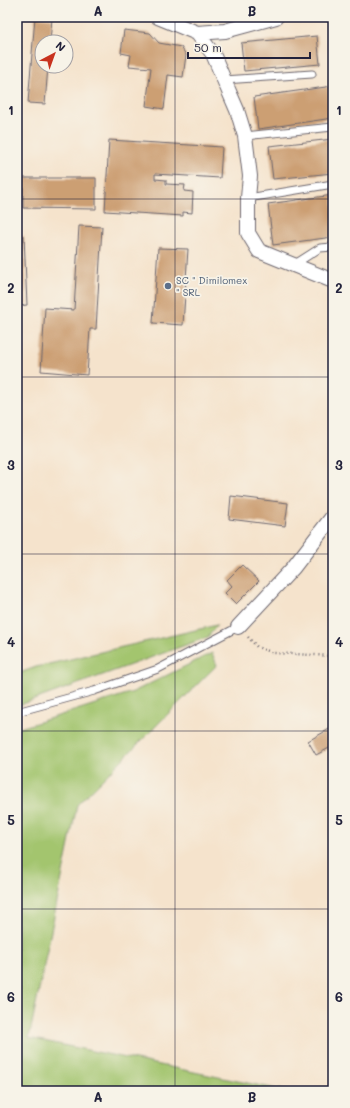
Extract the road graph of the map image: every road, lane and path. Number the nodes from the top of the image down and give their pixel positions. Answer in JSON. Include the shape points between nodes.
{"nodes":[{"id":1,"x":158,"y":17,"type":"edge"},
{"id":2,"x":276,"y":17,"type":"edge"},
{"id":3,"x":197,"y":33,"type":"junction"},
{"id":4,"x":312,"y":74,"type":"dead end"},
{"id":5,"x":224,"y":80,"type":"junction"},
{"id":6,"x":333,"y":127,"type":"edge"},
{"id":7,"x":245,"y":136,"type":"junction"},
{"id":8,"x":333,"y":184,"type":"edge"},
{"id":9,"x":248,"y":198,"type":"junction"},
{"id":10,"x":333,"y":247,"type":"edge"},
{"id":11,"x":295,"y":264,"type":"junction"},
{"id":12,"x":333,"y":281,"type":"edge"},
{"id":13,"x":333,"y":516,"type":"edge"},
{"id":14,"x":238,"y":627,"type":"junction"},
{"id":15,"x":333,"y":656,"type":"edge"},
{"id":16,"x":17,"y":712,"type":"edge"}],
"edges":[{"from":1,"to":3,"type":"street"},
{"from":2,"to":3,"type":"street","via":[[225,31]]},
{"from":3,"to":5,"type":"street","via":[[213,54]]},
{"from":4,"to":5,"type":"lane"},
{"from":5,"to":7,"type":"street"},
{"from":6,"to":7,"type":"lane"},
{"from":7,"to":9,"type":"street","via":[[250,176]]},
{"from":8,"to":9,"type":"lane"},
{"from":9,"to":11,"type":"street","via":[[248,233],[259,251]]},
{"from":10,"to":11,"type":"lane","via":[[320,248]]},
{"from":11,"to":12,"type":"street"},
{"from":13,"to":14,"type":"street","via":[[293,568]]},
{"from":14,"to":15,"type":"path","via":[[257,648],[274,653]]},
{"from":14,"to":16,"type":"lane","via":[[158,669],[94,691]]}]}
